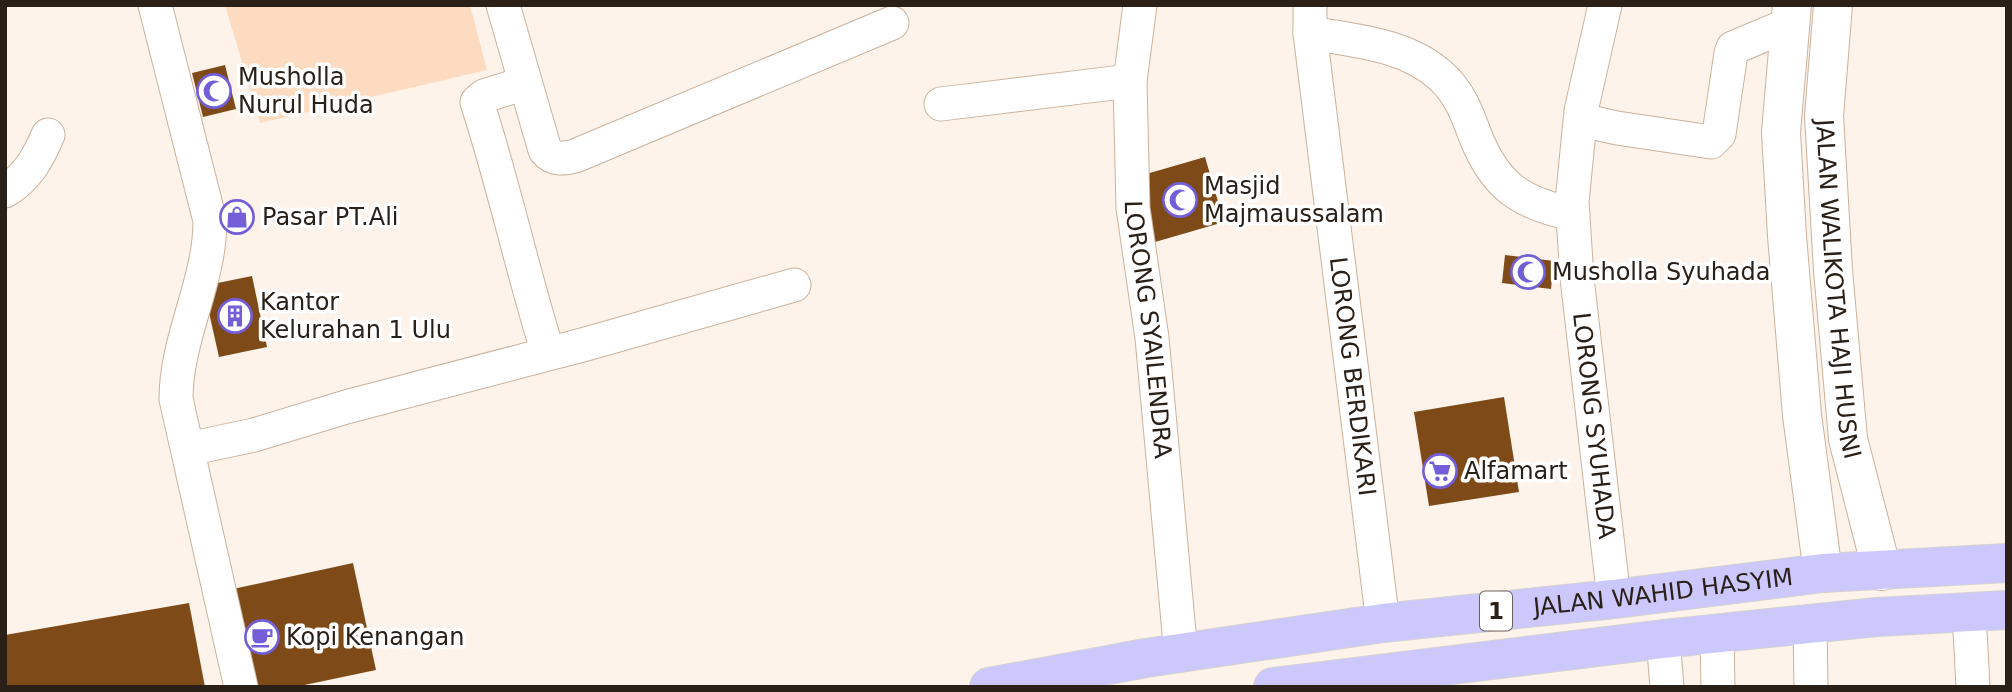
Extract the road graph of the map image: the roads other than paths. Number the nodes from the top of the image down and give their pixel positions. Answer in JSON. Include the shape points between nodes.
{"nodes":[{"id":1,"x":155,"y":5,"type":"edge"},
{"id":2,"x":503,"y":5,"type":"edge"},
{"id":3,"x":1140,"y":5,"type":"edge"},
{"id":4,"x":1605,"y":5,"type":"edge"},
{"id":5,"x":1833,"y":5,"type":"edge"},
{"id":6,"x":1791,"y":14,"type":"edge"},
{"id":7,"x":1310,"y":19,"type":"edge"},
{"id":8,"x":892,"y":23,"type":"dead end"},
{"id":9,"x":1130,"y":81,"type":"junction"},
{"id":10,"x":525,"y":83,"type":"junction"},
{"id":11,"x":941,"y":104,"type":"dead end"},
{"id":12,"x":1581,"y":120,"type":"junction"},
{"id":13,"x":48,"y":135,"type":"dead end"},
{"id":14,"x":5,"y":191,"type":"edge"},
{"id":15,"x":1573,"y":214,"type":"junction"},
{"id":16,"x":794,"y":285,"type":"dead end"},
{"id":17,"x":548,"y":353,"type":"junction"},
{"id":18,"x":188,"y":449,"type":"junction"},
{"id":19,"x":2007,"y":563,"type":"edge"},
{"id":20,"x":1882,"y":571,"type":"junction"},
{"id":21,"x":1823,"y":573,"type":"junction"},
{"id":22,"x":1614,"y":599,"type":"junction"},
{"id":23,"x":2007,"y":610,"type":"edge"},
{"id":24,"x":1969,"y":612,"type":"junction"},
{"id":25,"x":1383,"y":623,"type":"junction"},
{"id":26,"x":1810,"y":624,"type":"junction"},
{"id":27,"x":1717,"y":634,"type":"junction"},
{"id":28,"x":1664,"y":639,"type":"junction"},
{"id":29,"x":1181,"y":654,"type":"junction"},
{"id":30,"x":1381,"y":681,"type":"edge"},
{"id":31,"x":241,"y":687,"type":"edge"},
{"id":32,"x":989,"y":687,"type":"edge"},
{"id":33,"x":1273,"y":687,"type":"edge"},
{"id":34,"x":1667,"y":687,"type":"edge"},
{"id":35,"x":1718,"y":687,"type":"edge"},
{"id":36,"x":1811,"y":687,"type":"edge"},
{"id":37,"x":1973,"y":687,"type":"edge"}],
"edges":[{"from":1,"to":18,"type":"street","via":[[210,222],[207,253],[177,376],[176,399]]},
{"from":2,"to":10,"type":"street"},
{"from":3,"to":9,"type":"street","name":"LORONG SYAILENDRA"},
{"from":4,"to":12,"type":"street","name":"LORONG SYUHADA"},
{"from":5,"to":20,"type":"street","name":"JALAN WALIKOTA HAJI HUSNI","via":[[1824,116],[1833,270],[1848,439]]},
{"from":6,"to":12,"type":"street","via":[[1733,48],[1719,134],[1710,142]]},
{"from":6,"to":21,"type":"street","name":"JALAN WALIKOTA HAJI HUSNI","via":[[1781,132],[1785,210],[1802,415]]},
{"from":7,"to":15,"type":"street","via":[[1388,47],[1440,75],[1469,115],[1500,181],[1522,197]]},
{"from":7,"to":25,"type":"street","name":"LORONG BERDIKARI"},
{"from":8,"to":10,"type":"street","via":[[564,159],[545,150]]},
{"from":9,"to":11,"type":"street"},
{"from":9,"to":29,"type":"street","name":"LORONG SYAILENDRA","via":[[1133,208],[1152,338]]},
{"from":10,"to":17,"type":"street","via":[[477,102]]},
{"from":12,"to":15,"type":"street","name":"LORONG SYUHADA"},
{"from":13,"to":14,"type":"street","via":[[29,172]]},
{"from":15,"to":22,"type":"street","name":"LORONG SYUHADA"},
{"from":16,"to":17,"type":"street"},
{"from":17,"to":18,"type":"street"},
{"from":18,"to":31,"type":"street"},
{"from":19,"to":20,"type":"highway","name":"JALAN WAHID HASYIM","number":"1"},
{"from":20,"to":21,"type":"highway","name":"JALAN WAHID HASYIM","number":"1"},
{"from":21,"to":22,"type":"highway","name":"JALAN WAHID HASYIM","number":"1"},
{"from":22,"to":25,"type":"highway","name":"JALAN WAHID HASYIM","number":"1"},
{"from":23,"to":24,"type":"highway","name":"JALAN WAHID HASYIM","number":"1"},
{"from":24,"to":26,"type":"highway","name":"JALAN WAHID HASYIM","number":"1"},
{"from":24,"to":37,"type":"street"},
{"from":25,"to":29,"type":"highway","name":"JALAN WAHID HASYIM","number":"1"},
{"from":26,"to":27,"type":"highway","name":"JALAN WAHID HASYIM","number":"1"},
{"from":26,"to":36,"type":"street"},
{"from":27,"to":28,"type":"highway","name":"JALAN WAHID HASYIM","number":"1"},
{"from":27,"to":35,"type":"street"},
{"from":28,"to":30,"type":"highway","name":"JALAN WAHID HASYIM","number":"1"},
{"from":28,"to":34,"type":"street"},
{"from":29,"to":32,"type":"highway","name":"JALAN WAHID HASYIM","number":"1"},
{"from":30,"to":33,"type":"highway","name":"JALAN WAHID HASYIM","number":"1"}]}
